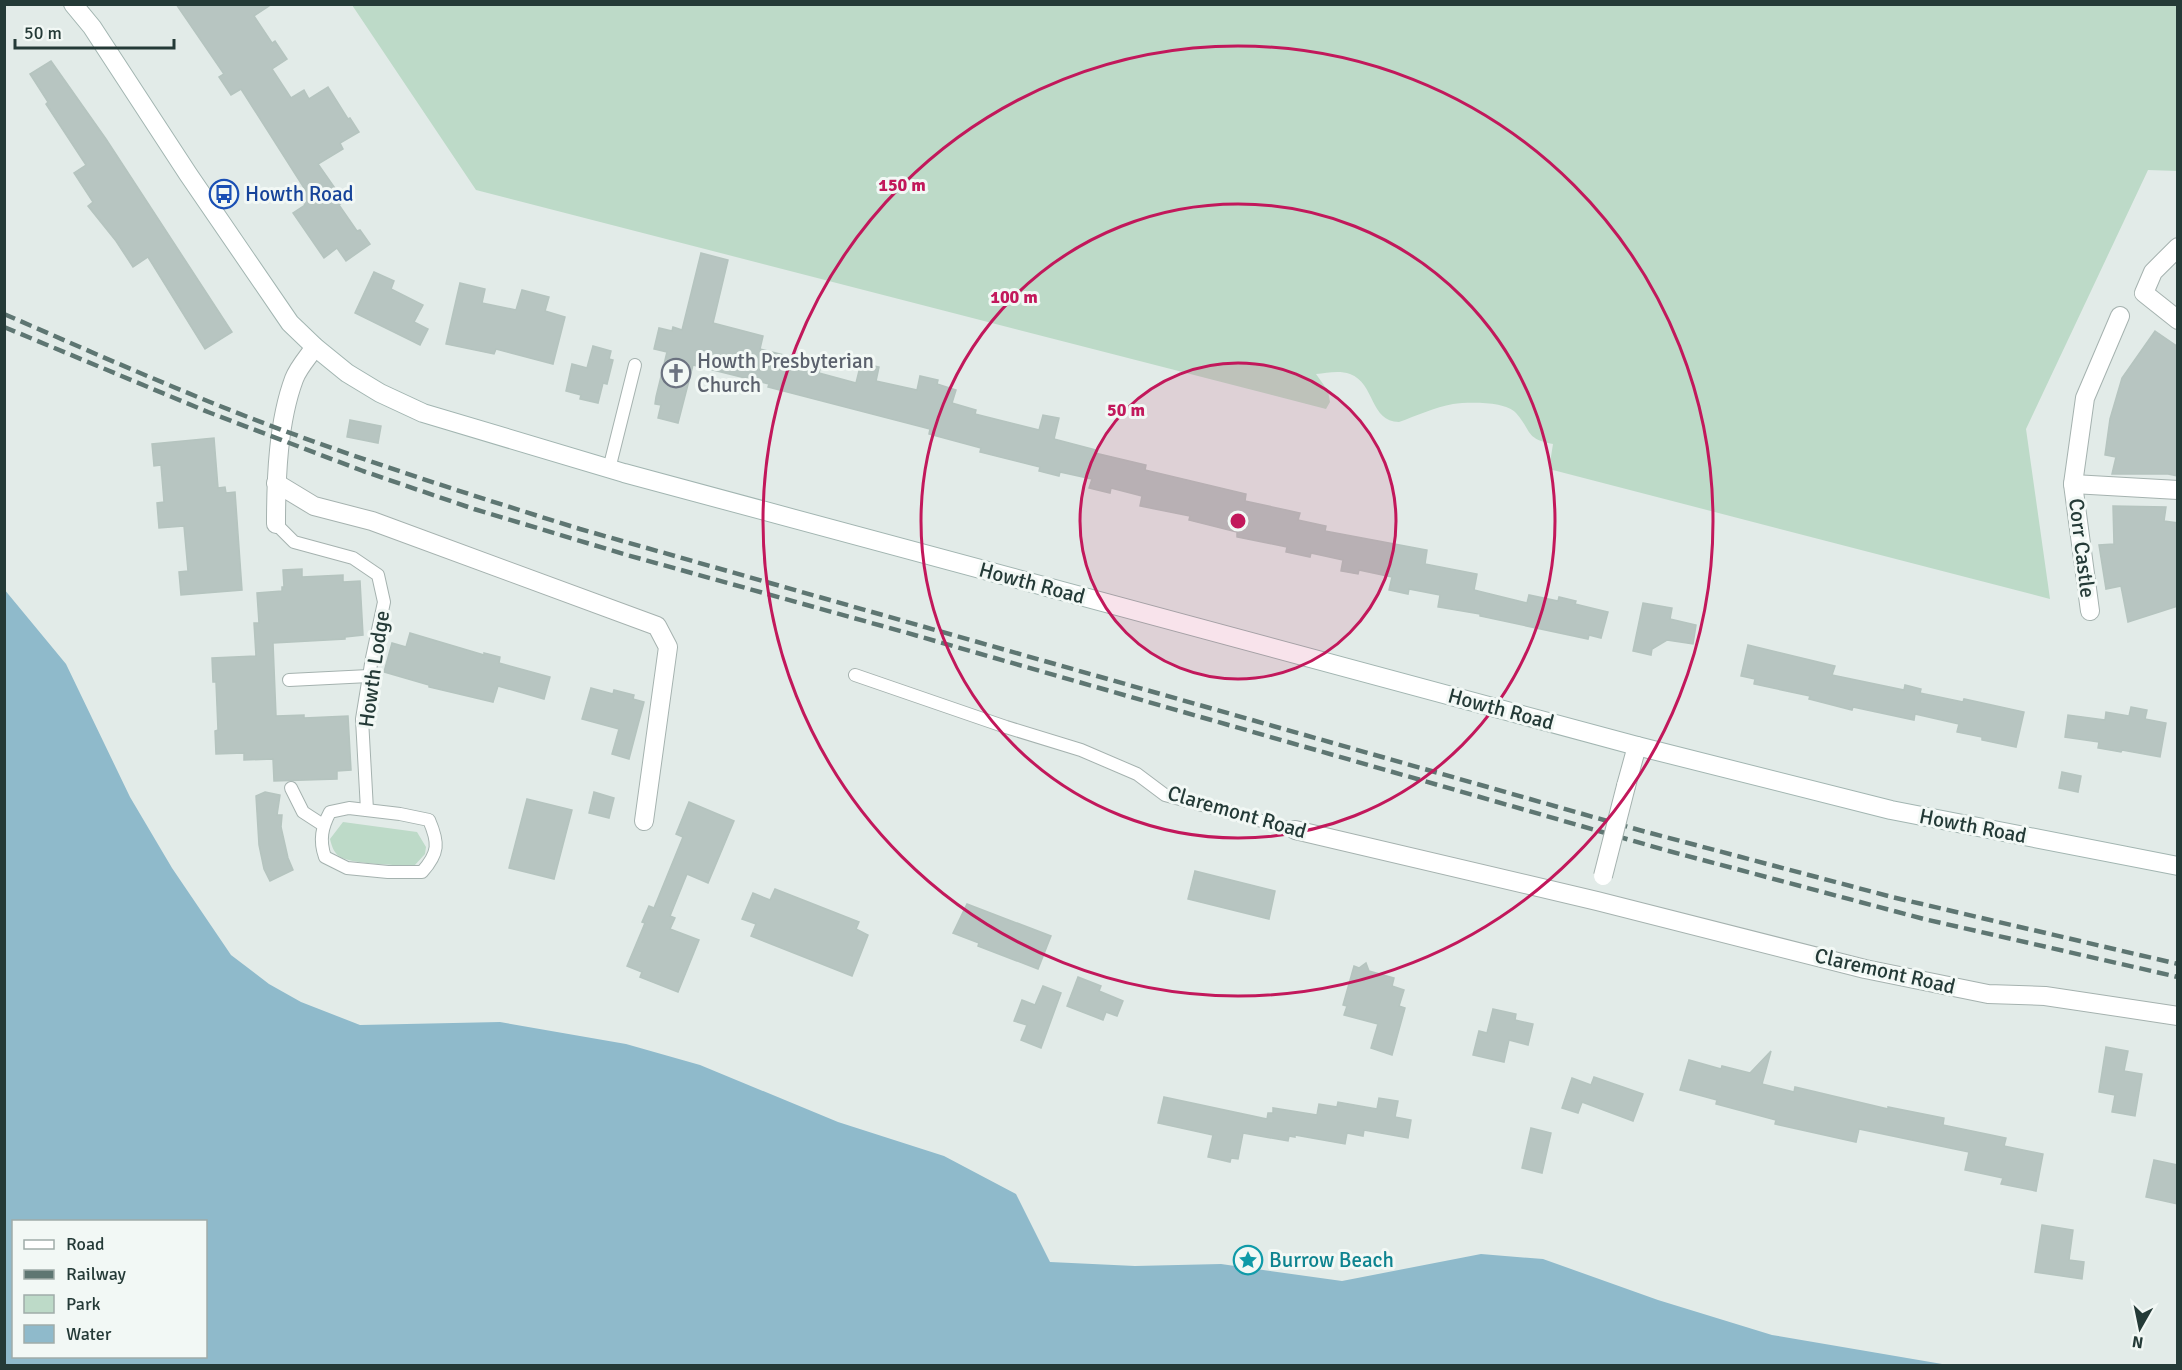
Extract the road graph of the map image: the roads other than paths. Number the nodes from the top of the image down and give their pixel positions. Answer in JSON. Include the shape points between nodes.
{"nodes":[{"id":1,"x":73,"y":4,"type":"edge"},
{"id":2,"x":2178,"y":247,"type":"edge"},
{"id":3,"x":2120,"y":316,"type":"dead end"},
{"id":4,"x":2178,"y":320,"type":"edge"},
{"id":5,"x":315,"y":347,"type":"junction"},
{"id":6,"x":635,"y":365,"type":"dead end"},
{"id":7,"x":609,"y":469,"type":"junction"},
{"id":8,"x":276,"y":483,"type":"junction"},
{"id":9,"x":2073,"y":484,"type":"junction"},
{"id":10,"x":2178,"y":490,"type":"edge"},
{"id":11,"x":276,"y":524,"type":"joint"},
{"id":12,"x":2090,"y":611,"type":"dead end"},
{"id":13,"x":855,"y":675,"type":"dead end"},
{"id":14,"x":369,"y":676,"type":"junction"},
{"id":15,"x":289,"y":680,"type":"dead end"},
{"id":16,"x":1637,"y":746,"type":"junction"},
{"id":17,"x":291,"y":788,"type":"dead end"},
{"id":18,"x":367,"y":810,"type":"junction"},
{"id":19,"x":644,"y":821,"type":"dead end"},
{"id":20,"x":323,"y":825,"type":"junction"},
{"id":21,"x":1295,"y":830,"type":"joint"},
{"id":22,"x":2178,"y":866,"type":"edge"},
{"id":23,"x":1597,"y":901,"type":"junction"},
{"id":24,"x":2178,"y":1016,"type":"edge"}],
"edges":[{"from":1,"to":5,"type":"street","name":"Howth Road","via":[[93,27],[271,297]]},
{"from":2,"to":4,"type":"street","via":[[2152,272],[2144,292]]},
{"from":3,"to":9,"type":"street","name":"Corr Castle","via":[[2085,398]]},
{"from":5,"to":7,"type":"street","name":"Howth Road","via":[[347,373],[423,413]]},
{"from":5,"to":8,"type":"street","via":[[294,376]]},
{"from":6,"to":7,"type":"lane"},
{"from":7,"to":16,"type":"street","name":"Howth Road"},
{"from":8,"to":11,"type":"street"},
{"from":8,"to":19,"type":"street","via":[[314,506],[372,521],[657,626],[668,647]]},
{"from":9,"to":10,"type":"street","name":"Corr Castle"},
{"from":9,"to":12,"type":"street","name":"Corr Castle"},
{"from":11,"to":14,"type":"lane","name":"Howth Lodge","via":[[294,542],[354,558],[378,575],[384,602]]},
{"from":13,"to":21,"type":"lane","name":"Claremont Road","via":[[1082,750],[1137,774],[1165,795]]},
{"from":14,"to":15,"type":"lane"},
{"from":14,"to":18,"type":"lane","name":"Howth Lodge","via":[[362,719]]},
{"from":16,"to":22,"type":"street","name":"Howth Road","via":[[1891,810]]},
{"from":16,"to":23,"type":"street","bridge":true},
{"from":17,"to":20,"type":"lane","via":[[303,812]]},
{"from":18,"to":20,"type":"lane","via":[[330,812]]},
{"from":18,"to":20,"type":"lane","via":[[429,820],[436,837],[434,858],[422,872],[347,868],[325,857],[321,844]]},
{"from":21,"to":23,"type":"street","name":"Claremont Road"},
{"from":23,"to":24,"type":"street","name":"Claremont Road","via":[[1865,969],[1988,994],[2045,996]]}]}
